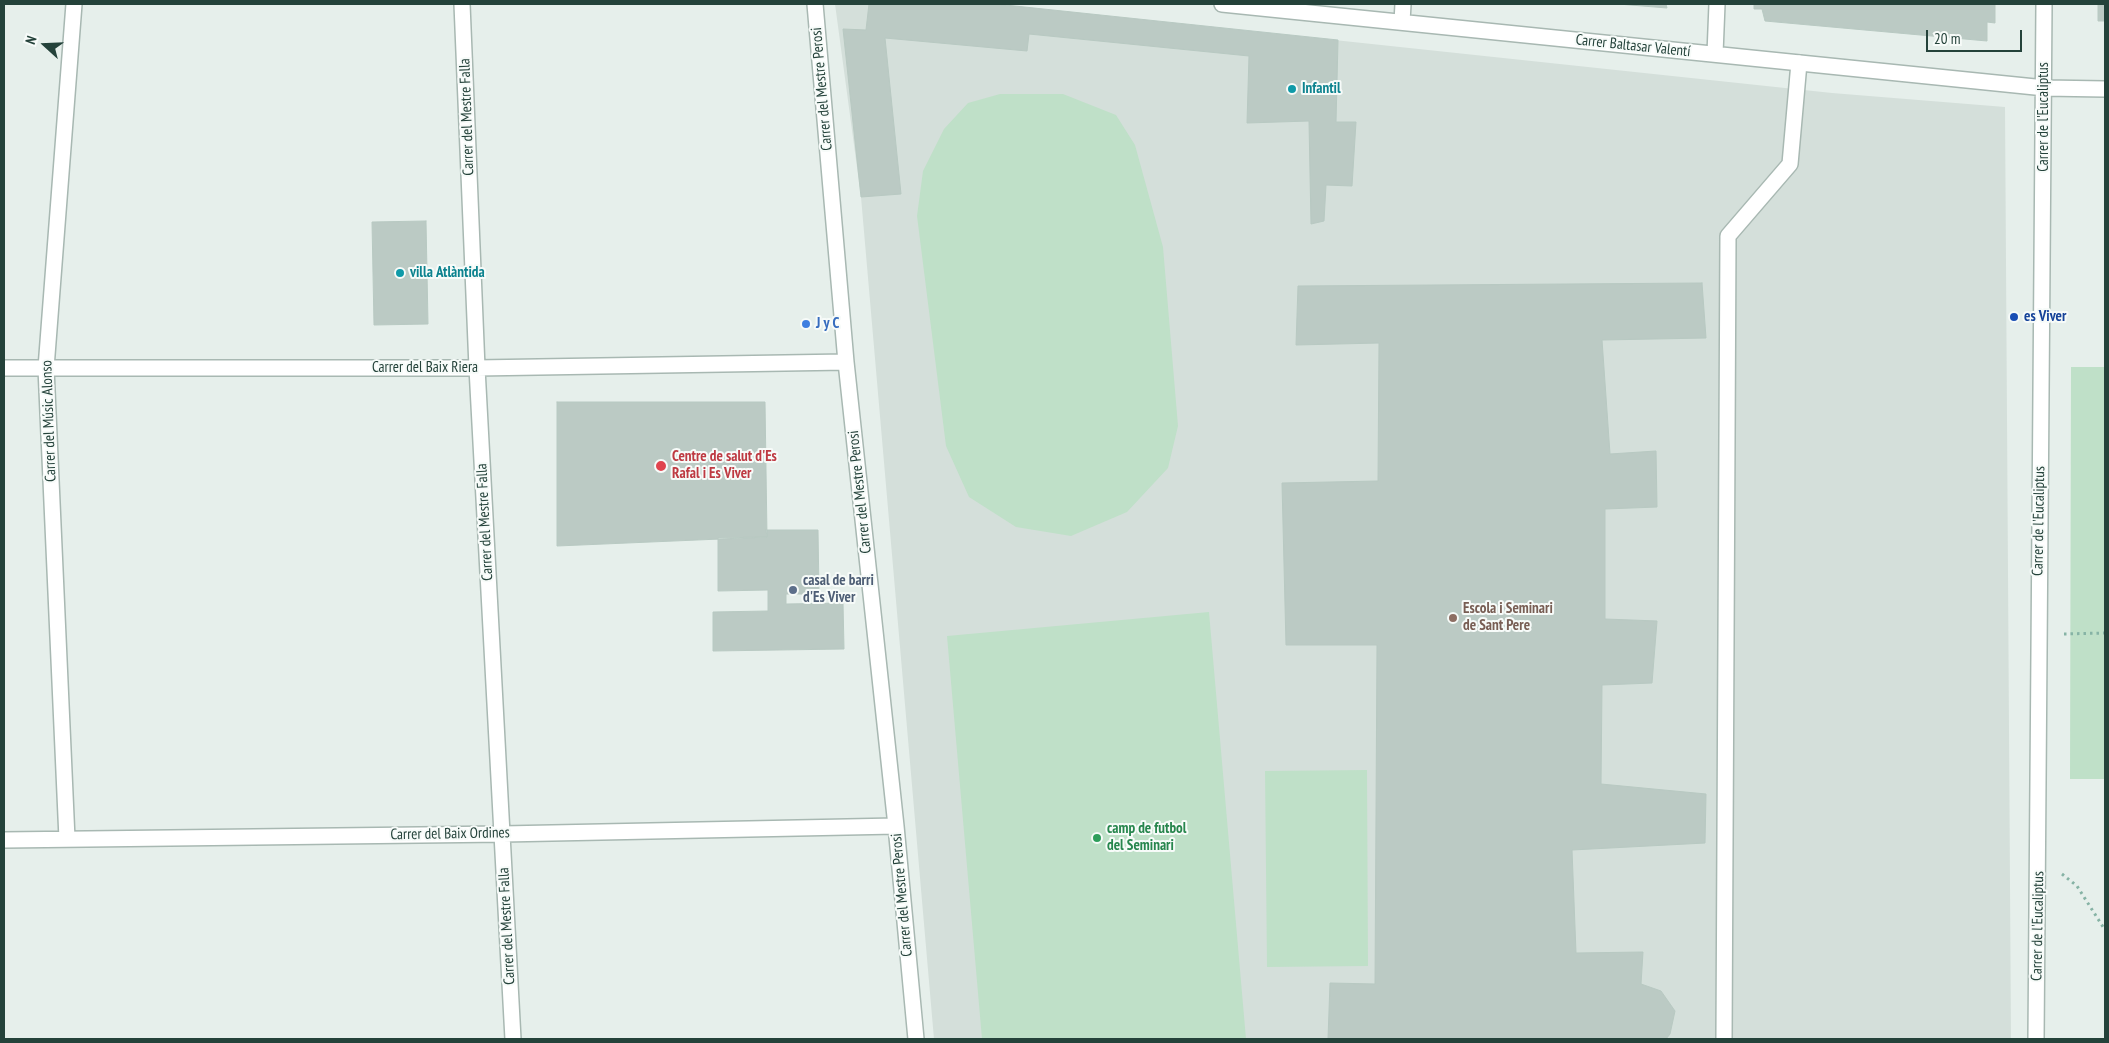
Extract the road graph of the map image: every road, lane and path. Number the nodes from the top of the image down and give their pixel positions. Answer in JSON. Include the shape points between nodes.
{"nodes":[{"id":1,"x":74,"y":4,"type":"edge"},
{"id":2,"x":462,"y":4,"type":"edge"},
{"id":3,"x":815,"y":4,"type":"edge"},
{"id":4,"x":1222,"y":4,"type":"edge"},
{"id":5,"x":1403,"y":4,"type":"edge"},
{"id":6,"x":1717,"y":4,"type":"edge"},
{"id":7,"x":2044,"y":4,"type":"edge"},
{"id":8,"x":1402,"y":22,"type":"junction"},
{"id":9,"x":1714,"y":54,"type":"junction"},
{"id":10,"x":1799,"y":63,"type":"junction"},
{"id":11,"x":2045,"y":88,"type":"junction"},
{"id":12,"x":2105,"y":89,"type":"edge"},
{"id":13,"x":846,"y":362,"type":"junction"},
{"id":14,"x":4,"y":368,"type":"edge"},
{"id":15,"x":46,"y":368,"type":"junction"},
{"id":16,"x":476,"y":368,"type":"junction"},
{"id":17,"x":2105,"y":634,"type":"edge"},
{"id":18,"x":2038,"y":636,"type":"junction"},
{"id":19,"x":896,"y":826,"type":"junction"},
{"id":20,"x":503,"y":834,"type":"junction"},
{"id":21,"x":67,"y":839,"type":"junction"},
{"id":22,"x":4,"y":840,"type":"edge"},
{"id":23,"x":2038,"y":854,"type":"junction"},
{"id":24,"x":2105,"y":930,"type":"edge"},
{"id":25,"x":512,"y":1039,"type":"edge"},
{"id":26,"x":916,"y":1039,"type":"edge"},
{"id":27,"x":1724,"y":1039,"type":"edge"},
{"id":28,"x":2036,"y":1039,"type":"edge"}],
"edges":[{"from":1,"to":15,"type":"street","name":"Carrer del Músic Alonso"},
{"from":2,"to":16,"type":"street","name":"Carrer del Mestre Falla"},
{"from":3,"to":13,"type":"street","name":"Carrer del Mestre Perosi"},
{"from":4,"to":8,"type":"street","name":"Carrer Baltasar Valentí"},
{"from":5,"to":8,"type":"street"},
{"from":6,"to":9,"type":"street"},
{"from":7,"to":11,"type":"street","name":"Carrer de l'Eucaliptus"},
{"from":8,"to":9,"type":"street","name":"Carrer Baltasar Valentí"},
{"from":9,"to":10,"type":"street","name":"Carrer Baltasar Valentí"},
{"from":10,"to":11,"type":"street","name":"Carrer Baltasar Valentí"},
{"from":10,"to":27,"type":"street","via":[[1790,164],[1728,236]]},
{"from":11,"to":12,"type":"street","name":"Carrer Baltasar Valentí"},
{"from":11,"to":18,"type":"street","name":"Carrer de l'Eucaliptus"},
{"from":13,"to":16,"type":"street","name":"Carrer del Baix Riera"},
{"from":13,"to":19,"type":"street","name":"Carrer del Mestre Perosi"},
{"from":14,"to":15,"type":"street","name":"Carrer del Baix Riera"},
{"from":15,"to":16,"type":"street","name":"Carrer del Baix Riera"},
{"from":15,"to":21,"type":"street","name":"Carrer del Músic Alonso"},
{"from":16,"to":20,"type":"street","name":"Carrer del Mestre Falla"},
{"from":17,"to":18,"type":"path"},
{"from":18,"to":23,"type":"street","name":"Carrer de l'Eucaliptus"},
{"from":19,"to":20,"type":"street","name":"Carrer del Baix Ordines"},
{"from":19,"to":26,"type":"street","name":"Carrer del Mestre Perosi"},
{"from":20,"to":21,"type":"street","name":"Carrer del Baix Ordines"},
{"from":20,"to":25,"type":"street","name":"Carrer del Mestre Falla"},
{"from":21,"to":22,"type":"street","name":"Carrer del Baix Ordines"},
{"from":23,"to":24,"type":"path","via":[[2077,886]]},
{"from":23,"to":28,"type":"street","name":"Carrer de l'Eucaliptus"}]}
